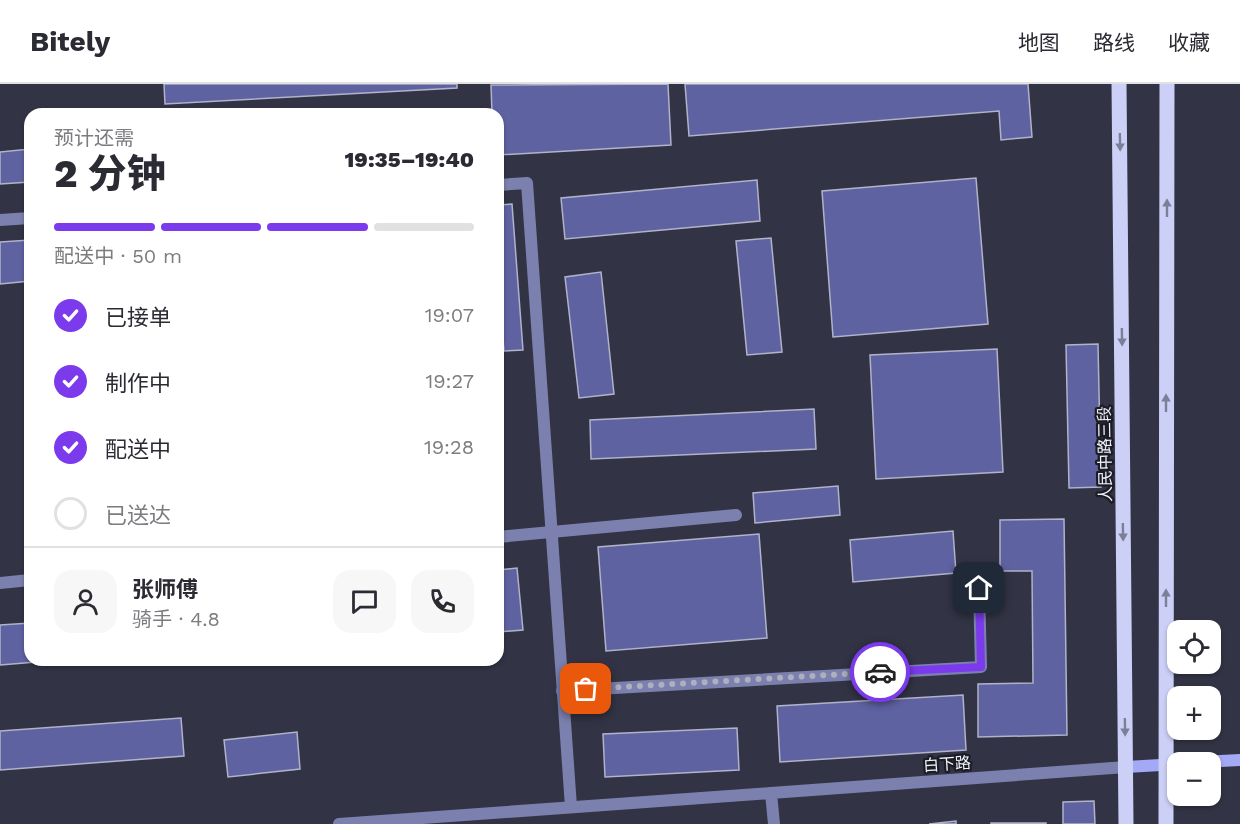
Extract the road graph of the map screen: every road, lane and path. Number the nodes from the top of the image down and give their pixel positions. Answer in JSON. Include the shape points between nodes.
{"nodes":[{"id":1,"x":1119,"y":84,"type":"edge"},
{"id":2,"x":1167,"y":84,"type":"edge"},
{"id":3,"x":504,"y":185,"type":"edge"},
{"id":4,"x":24,"y":218,"type":"edge"},
{"id":5,"x":0,"y":220,"type":"edge"},
{"id":6,"x":736,"y":515,"type":"dead end"},
{"id":7,"x":551,"y":532,"type":"junction"},
{"id":8,"x":504,"y":536,"type":"edge"},
{"id":9,"x":24,"y":581,"type":"edge"},
{"id":10,"x":0,"y":583,"type":"edge"},
{"id":11,"x":979,"y":588,"type":"dead end"},
{"id":12,"x":562,"y":691,"type":"junction"},
{"id":13,"x":1171,"y":752,"type":"edge"},
{"id":14,"x":1240,"y":759,"type":"edge"},
{"id":15,"x":1221,"y":760,"type":"edge"},
{"id":16,"x":1167,"y":764,"type":"edge"},
{"id":17,"x":1126,"y":767,"type":"junction"},
{"id":18,"x":771,"y":793,"type":"junction"},
{"id":19,"x":1168,"y":806,"type":"edge"},
{"id":20,"x":571,"y":807,"type":"junction"},
{"id":21,"x":339,"y":824,"type":"edge"},
{"id":22,"x":774,"y":824,"type":"edge"},
{"id":23,"x":1126,"y":824,"type":"edge"},
{"id":24,"x":1166,"y":824,"type":"edge"}],
"edges":[{"from":1,"to":17,"type":"main road","name":"人民中路三段","one_way":true},
{"from":13,"to":2,"type":"main road","one_way":true},
{"from":3,"to":7,"type":"street","via":[[526,183]]},
{"from":4,"to":5,"type":"street"},
{"from":6,"to":7,"type":"street"},
{"from":7,"to":8,"type":"street"},
{"from":7,"to":12,"type":"street"},
{"from":9,"to":10,"type":"street"},
{"from":11,"to":12,"type":"street","via":[[981,667]]},
{"from":12,"to":20,"type":"street"},
{"from":14,"to":15,"type":"street"},
{"from":16,"to":17,"type":"street"},
{"from":17,"to":18,"type":"street","name":"白下路"},
{"from":17,"to":23,"type":"main road","name":"人民中路三段"},
{"from":18,"to":20,"type":"street","name":"白下路"},
{"from":18,"to":22,"type":"street"},
{"from":19,"to":24,"type":"main road"},
{"from":20,"to":21,"type":"street","name":"白下路"}]}
